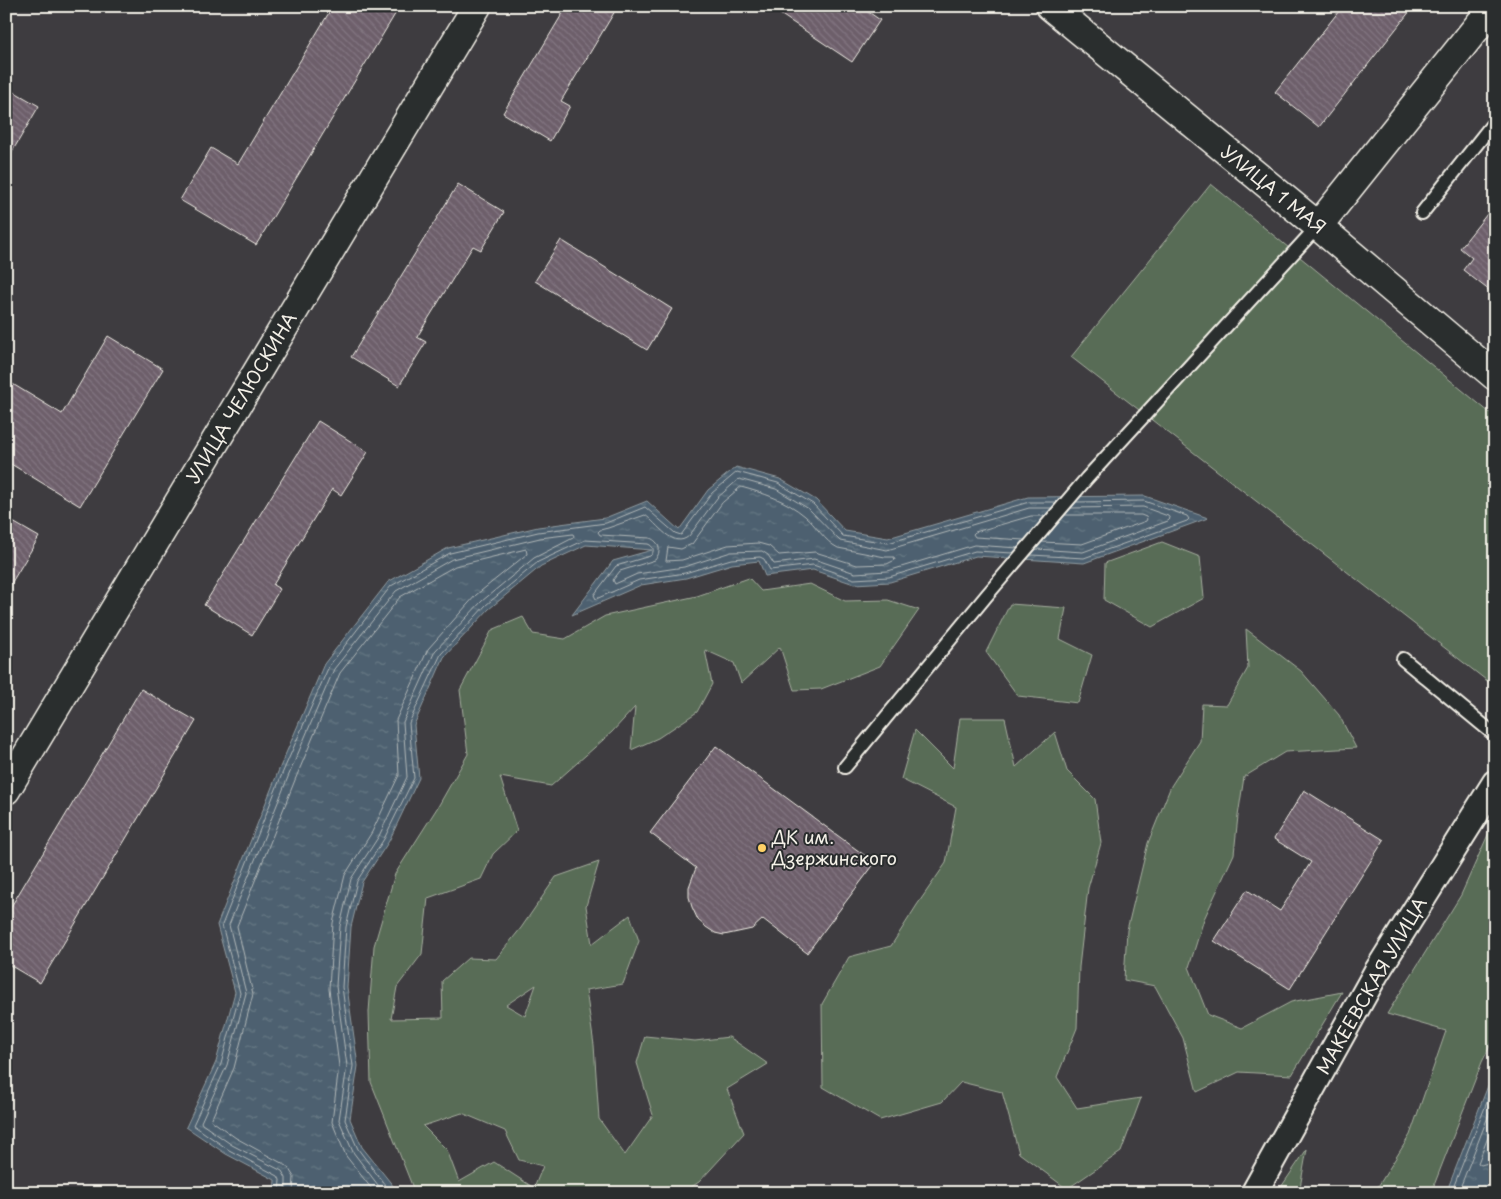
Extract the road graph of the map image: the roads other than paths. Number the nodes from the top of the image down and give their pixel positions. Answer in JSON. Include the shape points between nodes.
{"nodes":[{"id":1,"x":477,"y":6,"type":"edge"},
{"id":2,"x":1050,"y":6,"type":"edge"},
{"id":3,"x":1494,"y":6,"type":"edge"},
{"id":4,"x":1495,"y":121,"type":"edge"},
{"id":5,"x":1422,"y":213,"type":"dead end"},
{"id":6,"x":1318,"y":226,"type":"junction"},
{"id":7,"x":1495,"y":376,"type":"edge"},
{"id":8,"x":1403,"y":659,"type":"dead end"},
{"id":9,"x":1495,"y":735,"type":"edge"},
{"id":10,"x":845,"y":767,"type":"dead end"},
{"id":11,"x":1495,"y":783,"type":"edge"},
{"id":12,"x":6,"y":790,"type":"edge"},
{"id":13,"x":1254,"y":1193,"type":"edge"}],
"edges":[{"from":1,"to":12,"type":"street","name":"УЛИЦА ЧЕЛЮСКИНА"},
{"from":2,"to":6,"type":"street","name":"УЛИЦА 1 МАЯ"},
{"from":3,"to":6,"type":"street"},
{"from":4,"to":5,"type":"lane"},
{"from":6,"to":7,"type":"street","name":"УЛИЦА 1 МАЯ"},
{"from":6,"to":10,"type":"lane","via":[[1087,478]]},
{"from":8,"to":9,"type":"lane"},
{"from":11,"to":13,"type":"street","name":"МАКЕЕВСКАЯ УЛИЦА","via":[[1376,973]]}]}
